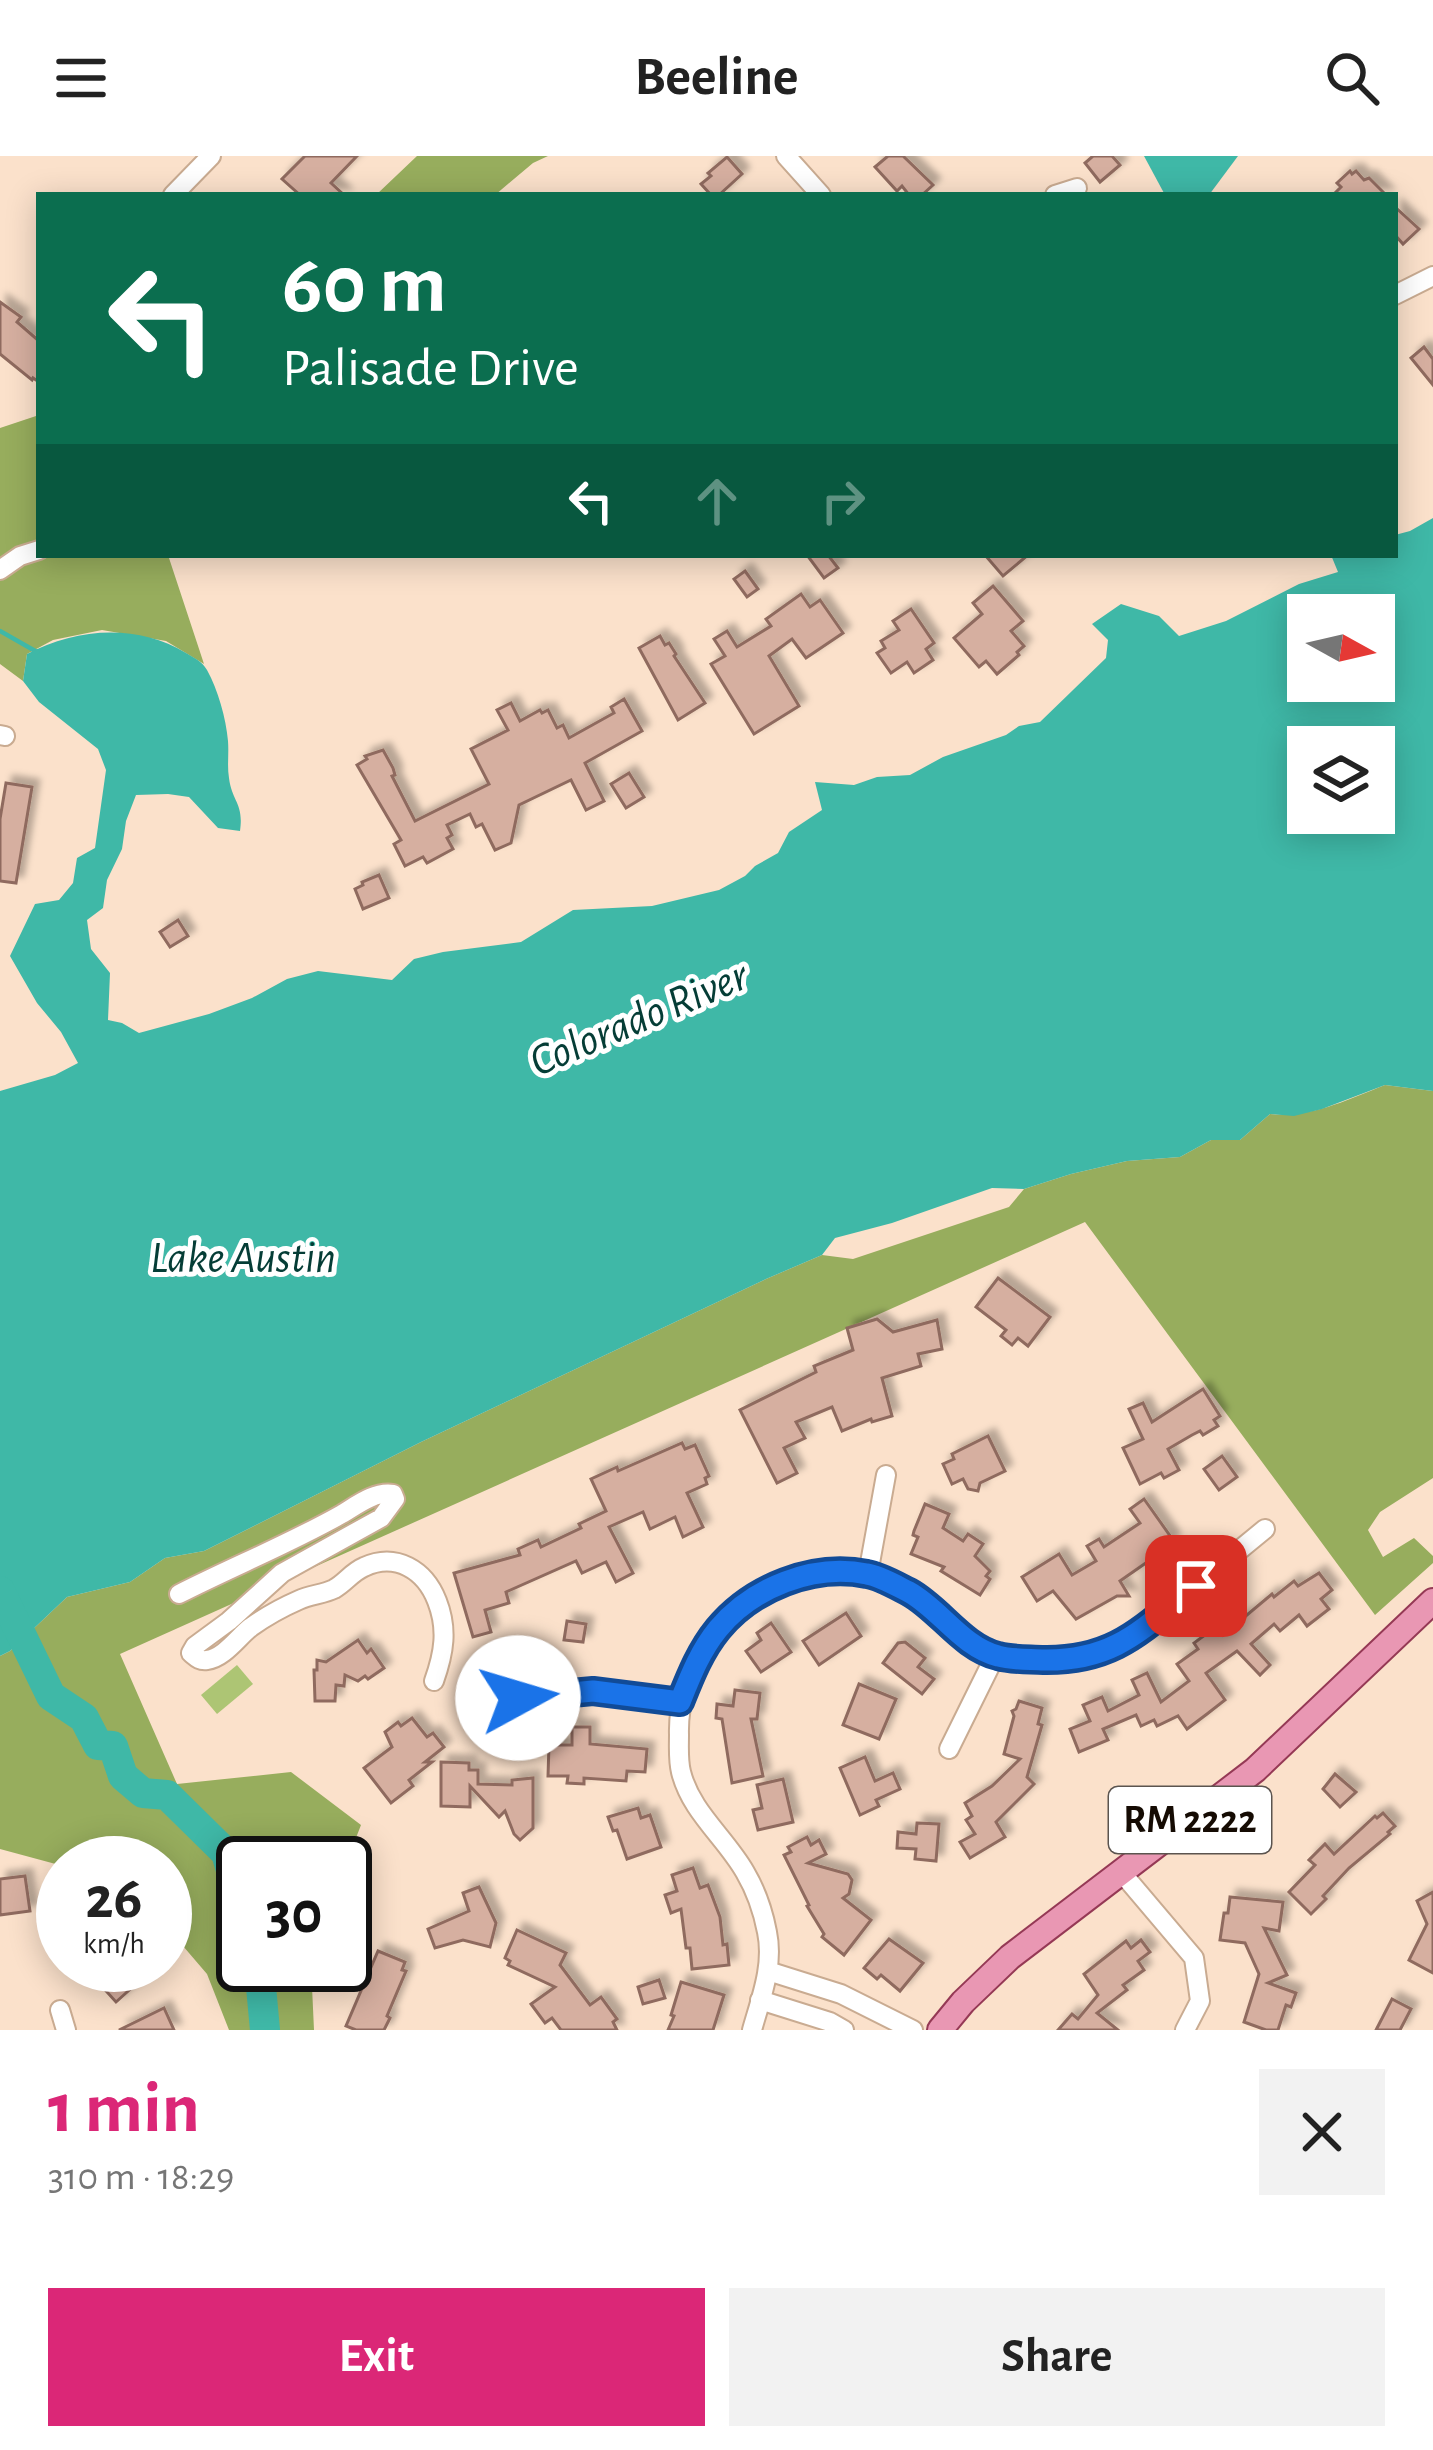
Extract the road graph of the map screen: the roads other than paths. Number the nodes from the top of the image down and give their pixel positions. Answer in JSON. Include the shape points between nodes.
{"nodes":[{"id":1,"x":211,"y":156,"type":"edge"},
{"id":2,"x":786,"y":156,"type":"edge"},
{"id":3,"x":1077,"y":188,"type":"dead end"},
{"id":4,"x":176,"y":192,"type":"edge"},
{"id":5,"x":817,"y":192,"type":"edge"},
{"id":6,"x":1064,"y":192,"type":"edge"},
{"id":7,"x":1433,"y":276,"type":"edge"},
{"id":8,"x":1398,"y":294,"type":"edge"},
{"id":9,"x":36,"y":551,"type":"edge"},
{"id":10,"x":0,"y":570,"type":"edge"},
{"id":11,"x":886,"y":1475,"type":"dead end"},
{"id":12,"x":1265,"y":1528,"type":"dead end"},
{"id":13,"x":868,"y":1574,"type":"junction"},
{"id":14,"x":179,"y":1594,"type":"dead end"},
{"id":15,"x":1432,"y":1605,"type":"edge"},
{"id":16,"x":995,"y":1656,"type":"junction"},
{"id":17,"x":434,"y":1681,"type":"dead end"},
{"id":18,"x":493,"y":1702,"type":"dead end"},
{"id":19,"x":680,"y":1702,"type":"junction"},
{"id":20,"x":949,"y":1749,"type":"dead end"},
{"id":21,"x":1122,"y":1873,"type":"junction"},
{"id":22,"x":769,"y":1970,"type":"junction"},
{"id":23,"x":760,"y":2000,"type":"junction"},
{"id":24,"x":60,"y":2010,"type":"dead end"},
{"id":25,"x":66,"y":2030,"type":"edge"},
{"id":26,"x":752,"y":2030,"type":"edge"},
{"id":27,"x":844,"y":2030,"type":"edge"},
{"id":28,"x":914,"y":2030,"type":"edge"},
{"id":29,"x":940,"y":2030,"type":"edge"},
{"id":30,"x":1185,"y":2030,"type":"edge"}],
"edges":[{"from":1,"to":4,"type":"street"},
{"from":2,"to":5,"type":"street"},
{"from":3,"to":6,"type":"street"},
{"from":7,"to":8,"type":"street"},
{"from":9,"to":10,"type":"street"},
{"from":11,"to":13,"type":"street"},
{"from":12,"to":16,"type":"street","via":[[1126,1642],[1067,1660]]},
{"from":13,"to":16,"type":"street","via":[[912,1594]]},
{"from":13,"to":19,"type":"street","via":[[801,1576],[744,1604],[696,1663]]},
{"from":14,"to":17,"type":"street","via":[[368,1499],[393,1494],[381,1518],[282,1573],[191,1652],[208,1660],[298,1600],[393,1561],[418,1573],[440,1610],[444,1655]]},
{"from":15,"to":21,"type":"main road","number":"RM 2222","via":[[1255,1770]]},
{"from":16,"to":20,"type":"street"},
{"from":18,"to":19,"type":"street","via":[[593,1691]]},
{"from":19,"to":22,"type":"street","via":[[680,1768],[756,1895]]},
{"from":21,"to":29,"type":"main road","number":"RM 2222","via":[[1010,1957]]},
{"from":21,"to":30,"type":"street","via":[[1194,1958],[1200,2001]]},
{"from":22,"to":23,"type":"street"},
{"from":22,"to":28,"type":"street"},
{"from":23,"to":26,"type":"street"},
{"from":23,"to":27,"type":"street"},
{"from":24,"to":25,"type":"street"}]}
